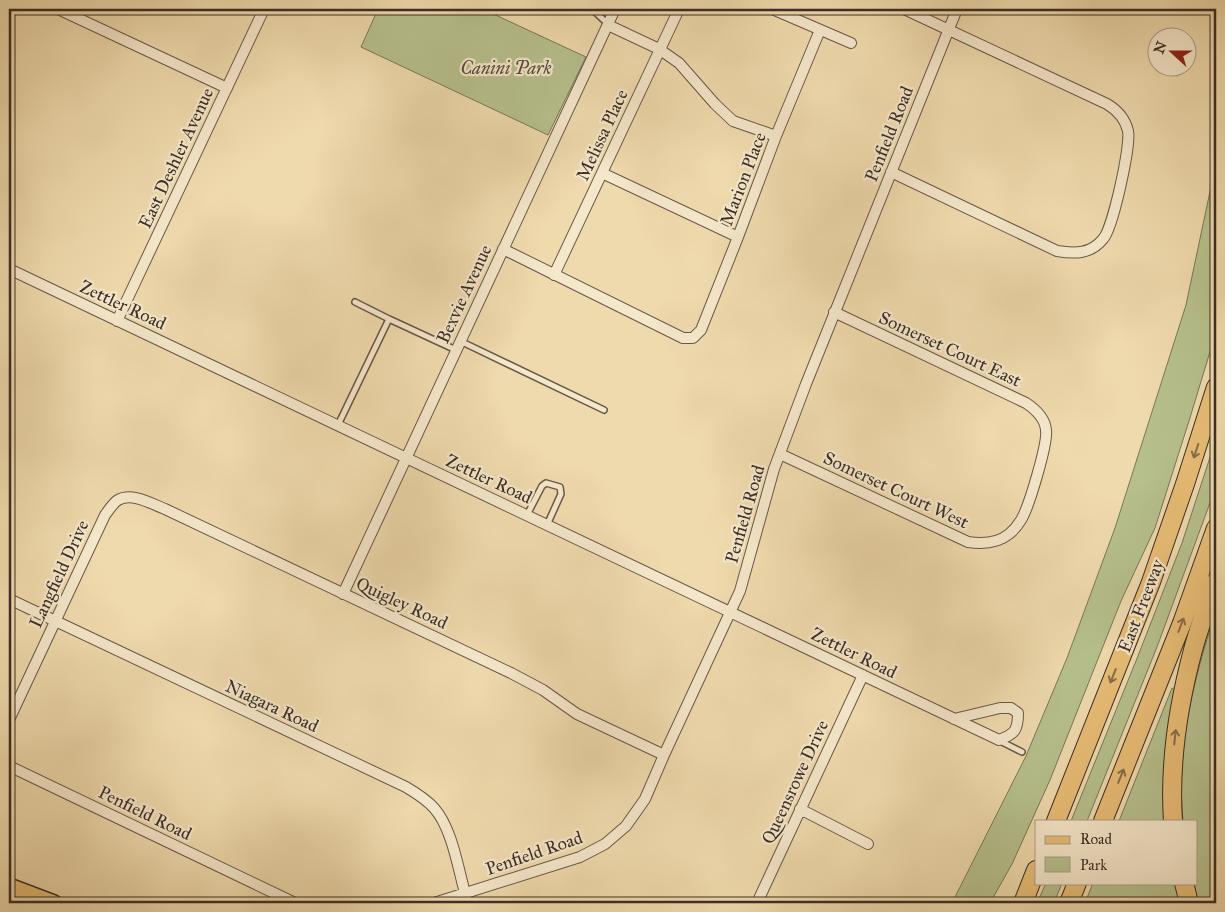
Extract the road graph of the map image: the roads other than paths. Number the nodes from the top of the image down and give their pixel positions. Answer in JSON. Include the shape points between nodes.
{"nodes":[{"id":1,"x":58,"y":9,"type":"edge"},
{"id":2,"x":264,"y":9,"type":"edge"},
{"id":3,"x":592,"y":9,"type":"edge"},
{"id":4,"x":615,"y":9,"type":"edge"},
{"id":5,"x":679,"y":9,"type":"edge"},
{"id":6,"x":772,"y":9,"type":"edge"},
{"id":7,"x":904,"y":9,"type":"edge"},
{"id":8,"x":957,"y":9,"type":"edge"},
{"id":9,"x":608,"y":25,"type":"junction"},
{"id":10,"x":949,"y":29,"type":"junction"},
{"id":11,"x":820,"y":30,"type":"junction"},
{"id":12,"x":851,"y":43,"type":"dead end"},
{"id":13,"x":659,"y":49,"type":"junction"},
{"id":14,"x":227,"y":88,"type":"junction"},
{"id":15,"x":776,"y":136,"type":"junction"},
{"id":16,"x":891,"y":172,"type":"junction"},
{"id":17,"x":602,"y":173,"type":"junction"},
{"id":18,"x":738,"y":238,"type":"junction"},
{"id":19,"x":503,"y":250,"type":"junction"},
{"id":20,"x":9,"y":269,"type":"edge"},
{"id":21,"x":554,"y":275,"type":"junction"},
{"id":22,"x":355,"y":302,"type":"dead end"},
{"id":23,"x":834,"y":312,"type":"junction"},
{"id":24,"x":389,"y":320,"type":"junction"},
{"id":25,"x":117,"y":321,"type":"junction"},
{"id":26,"x":458,"y":346,"type":"junction"},
{"id":27,"x":1216,"y":387,"type":"edge"},
{"id":28,"x":604,"y":410,"type":"dead end"},
{"id":29,"x":338,"y":425,"type":"junction"},
{"id":30,"x":780,"y":454,"type":"junction"},
{"id":31,"x":406,"y":458,"type":"junction"},
{"id":32,"x":119,"y":499,"type":"joint"},
{"id":33,"x":527,"y":515,"type":"junction"},
{"id":34,"x":547,"y":525,"type":"junction"},
{"id":35,"x":1216,"y":528,"type":"edge"},
{"id":36,"x":1001,"y":539,"type":"joint"},
{"id":37,"x":1216,"y":581,"type":"edge"},
{"id":38,"x":343,"y":594,"type":"junction"},
{"id":39,"x":9,"y":599,"type":"edge"},
{"id":40,"x":730,"y":612,"type":"junction"},
{"id":41,"x":55,"y":621,"type":"junction"},
{"id":42,"x":863,"y":675,"type":"junction"},
{"id":43,"x":954,"y":719,"type":"junction"},
{"id":44,"x":9,"y":720,"type":"edge"},
{"id":45,"x":999,"y":740,"type":"junction"},
{"id":46,"x":1022,"y":752,"type":"dead end"},
{"id":47,"x":664,"y":755,"type":"junction"},
{"id":48,"x":9,"y":766,"type":"edge"},
{"id":49,"x":800,"y":809,"type":"junction"},
{"id":50,"x":1056,"y":820,"type":"edge"},
{"id":51,"x":1103,"y":820,"type":"edge"},
{"id":52,"x":1173,"y":820,"type":"edge"},
{"id":53,"x":868,"y":844,"type":"dead end"},
{"id":54,"x":1033,"y":878,"type":"edge"},
{"id":55,"x":1077,"y":884,"type":"edge"},
{"id":56,"x":1184,"y":884,"type":"edge"},
{"id":57,"x":9,"y":886,"type":"edge"},
{"id":58,"x":465,"y":893,"type":"junction"},
{"id":59,"x":54,"y":903,"type":"edge"},
{"id":60,"x":295,"y":903,"type":"edge"},
{"id":61,"x":434,"y":903,"type":"edge"},
{"id":62,"x":757,"y":903,"type":"edge"},
{"id":63,"x":1010,"y":903,"type":"edge"},
{"id":64,"x":1023,"y":903,"type":"edge"},
{"id":65,"x":1069,"y":903,"type":"edge"},
{"id":66,"x":1189,"y":903,"type":"edge"}],
"edges":[{"from":1,"to":14,"type":"street"},
{"from":2,"to":14,"type":"street","name":"East Deshler Avenue"},
{"from":3,"to":9,"type":"lane"},
{"from":4,"to":9,"type":"street","name":"Bexvie Avenue"},
{"from":5,"to":13,"type":"street","name":"Melissa Place"},
{"from":6,"to":11,"type":"street"},
{"from":7,"to":10,"type":"street"},
{"from":8,"to":10,"type":"street","name":"Penfield Road"},
{"from":9,"to":13,"type":"street"},
{"from":9,"to":19,"type":"street","name":"Bexvie Avenue"},
{"from":10,"to":16,"type":"street","name":"Penfield Road"},
{"from":10,"to":16,"type":"street","via":[[1116,110],[1128,131],[1128,144],[1112,221],[1104,239],[1089,250],[1073,254],[1057,251]]},
{"from":11,"to":12,"type":"street"},
{"from":11,"to":15,"type":"street","name":"Marion Place"},
{"from":13,"to":15,"type":"street","via":[[679,63],[733,121]]},
{"from":13,"to":17,"type":"street","name":"Melissa Place"},
{"from":14,"to":25,"type":"street","name":"East Deshler Avenue"},
{"from":15,"to":18,"type":"street","name":"Marion Place"},
{"from":16,"to":23,"type":"street","name":"Penfield Road"},
{"from":17,"to":18,"type":"street"},
{"from":17,"to":21,"type":"street","name":"Melissa Place"},
{"from":18,"to":21,"type":"street","name":"Marion Place","via":[[701,330],[693,338],[683,338]]},
{"from":19,"to":21,"type":"street"},
{"from":19,"to":26,"type":"street","name":"Bexvie Avenue"},
{"from":20,"to":25,"type":"street","name":"Zettler Road"},
{"from":22,"to":24,"type":"lane"},
{"from":23,"to":30,"type":"street","name":"Penfield Road"},
{"from":23,"to":36,"type":"street","name":"Somerset Court East","via":[[1035,409],[1045,424],[1046,446],[1026,510],[1016,527]]},
{"from":24,"to":26,"type":"lane"},
{"from":24,"to":29,"type":"lane"},
{"from":25,"to":29,"type":"street","name":"Zettler Road"},
{"from":26,"to":28,"type":"lane"},
{"from":26,"to":31,"type":"street","name":"Bexvie Avenue"},
{"from":27,"to":50,"type":"highway","name":"East Freeway","one_way":true,"via":[[1154,573]]},
{"from":29,"to":31,"type":"street","name":"Zettler Road"},
{"from":30,"to":36,"type":"street","name":"Somerset Court West","via":[[968,542],[990,543]]},
{"from":30,"to":40,"type":"street","name":"Penfield Road","via":[[740,591]]},
{"from":31,"to":33,"type":"street","name":"Zettler Road"},
{"from":31,"to":38,"type":"street","name":"Bexvie Avenue"},
{"from":32,"to":38,"type":"street","name":"Quigley Road","via":[[144,500]]},
{"from":32,"to":41,"type":"street","name":"Langfield Drive","via":[[105,515]]},
{"from":33,"to":34,"type":"street","name":"Zettler Road"},
{"from":33,"to":34,"type":"lane","via":[[542,486],[546,483],[560,487],[562,494]]},
{"from":34,"to":40,"type":"street","name":"Zettler Road"},
{"from":51,"to":35,"type":"highway","one_way":true,"via":[[1182,624]]},
{"from":52,"to":37,"type":"highway","one_way":true,"via":[[1171,778],[1176,728],[1193,649]]},
{"from":38,"to":47,"type":"street","name":"Quigley Road","via":[[511,673],[577,714]]},
{"from":39,"to":41,"type":"street","name":"Niagara Road"},
{"from":40,"to":42,"type":"street","name":"Zettler Road"},
{"from":40,"to":47,"type":"street","name":"Penfield Road"},
{"from":41,"to":44,"type":"street","name":"Langfield Drive"},
{"from":41,"to":58,"type":"street","name":"Niagara Road","via":[[422,796],[436,810],[448,833]]},
{"from":42,"to":43,"type":"street","name":"Zettler Road"},
{"from":42,"to":49,"type":"street","name":"Queensrowe Drive"},
{"from":43,"to":45,"type":"street","name":"Zettler Road"},
{"from":43,"to":45,"type":"street","via":[[1011,708],[1018,713],[1018,724],[1012,735]]},
{"from":45,"to":46,"type":"lane"},
{"from":47,"to":58,"type":"street","name":"Penfield Road","via":[[646,800],[626,826],[605,844],[580,857]]},
{"from":48,"to":60,"type":"street","name":"Penfield Road"},
{"from":49,"to":53,"type":"street"},
{"from":49,"to":62,"type":"street","name":"Queensrowe Drive"},
{"from":54,"to":63,"type":"highway"},
{"from":54,"to":64,"type":"highway"},
{"from":55,"to":65,"type":"highway"},
{"from":56,"to":66,"type":"highway"},
{"from":57,"to":59,"type":"main road"},
{"from":58,"to":61,"type":"street","name":"Penfield Road"}]}
